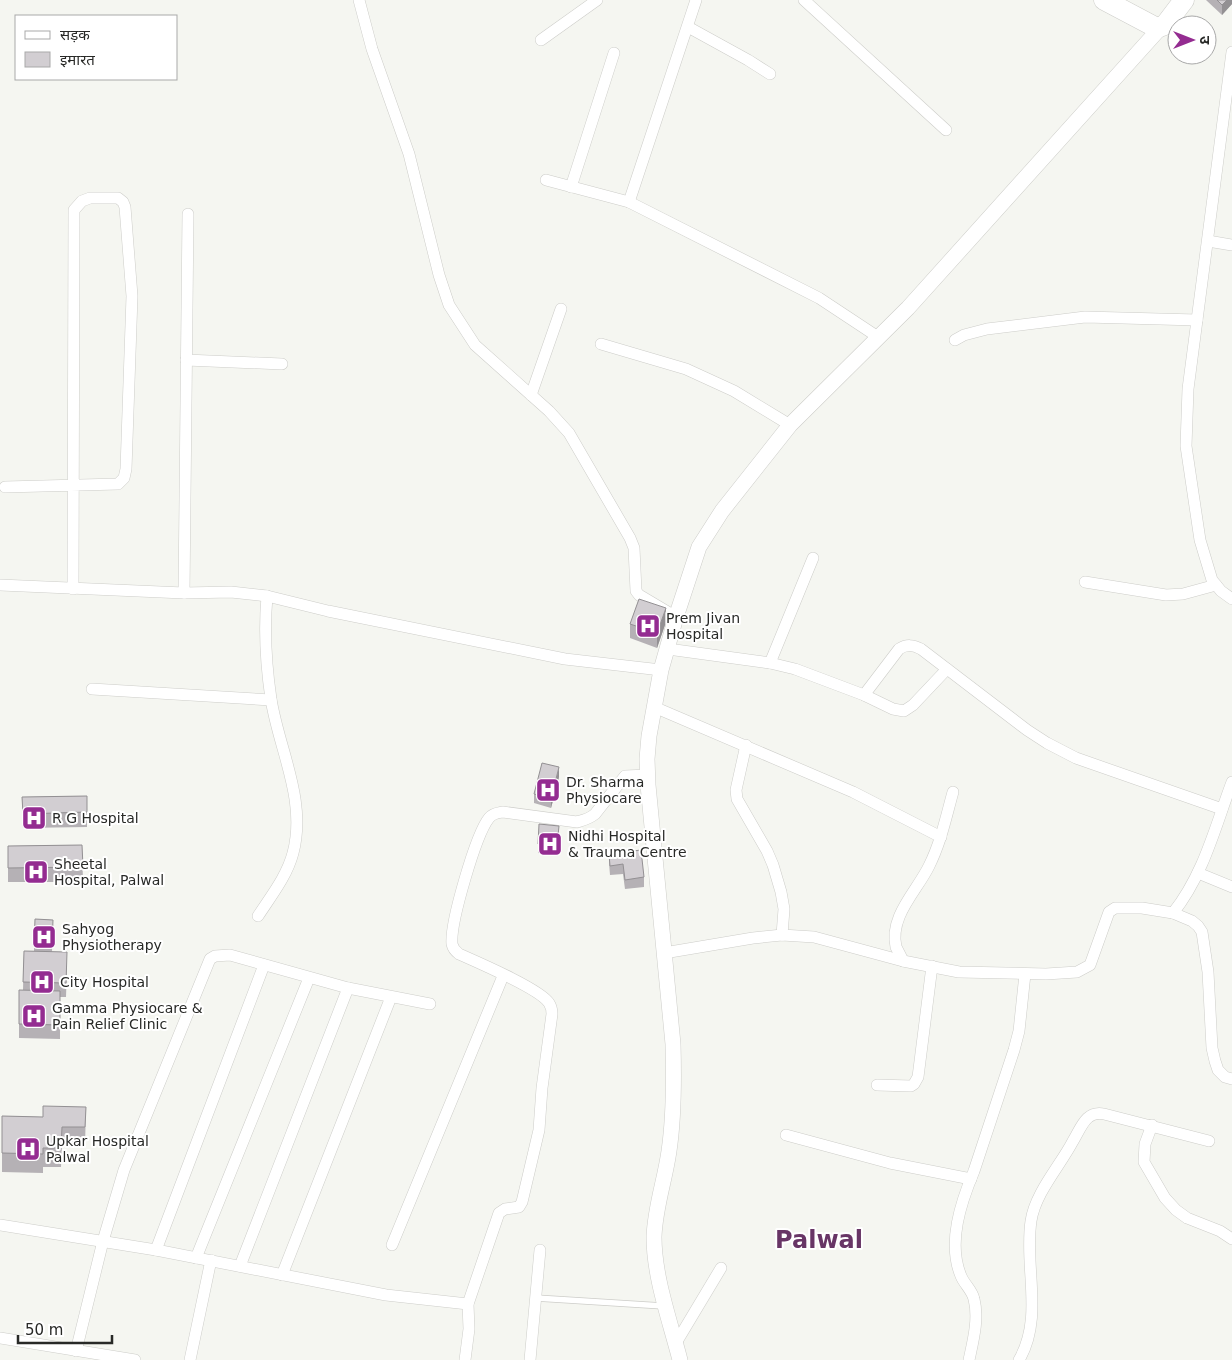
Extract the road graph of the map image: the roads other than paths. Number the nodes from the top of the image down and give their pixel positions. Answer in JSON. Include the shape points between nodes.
{"nodes":[{"id":1,"x":359,"y":0,"type":"edge"},
{"id":2,"x":597,"y":0,"type":"edge"},
{"id":3,"x":696,"y":0,"type":"edge"},
{"id":4,"x":804,"y":0,"type":"edge"},
{"id":5,"x":1104,"y":0,"type":"edge"},
{"id":6,"x":1184,"y":0,"type":"edge"},
{"id":7,"x":688,"y":27,"type":"junction"},
{"id":8,"x":1162,"y":27,"type":"junction"},
{"id":9,"x":541,"y":40,"type":"dead end"},
{"id":10,"x":1232,"y":52,"type":"edge"},
{"id":11,"x":614,"y":54,"type":"dead end"},
{"id":12,"x":770,"y":74,"type":"dead end"},
{"id":13,"x":1227,"y":127,"type":"edge"},
{"id":14,"x":946,"y":130,"type":"dead end"},
{"id":15,"x":546,"y":180,"type":"dead end"},
{"id":16,"x":571,"y":187,"type":"junction"},
{"id":17,"x":629,"y":202,"type":"junction"},
{"id":18,"x":188,"y":214,"type":"dead end"},
{"id":19,"x":1208,"y":241,"type":"junction"},
{"id":20,"x":1232,"y":245,"type":"edge"},
{"id":21,"x":561,"y":310,"type":"dead end"},
{"id":22,"x":1197,"y":320,"type":"junction"},
{"id":23,"x":878,"y":337,"type":"junction"},
{"id":24,"x":954,"y":340,"type":"dead end"},
{"id":25,"x":601,"y":344,"type":"dead end"},
{"id":26,"x":186,"y":360,"type":"junction"},
{"id":27,"x":282,"y":364,"type":"dead end"},
{"id":28,"x":531,"y":395,"type":"junction"},
{"id":29,"x":790,"y":425,"type":"junction"},
{"id":30,"x":74,"y":485,"type":"junction"},
{"id":31,"x":4,"y":487,"type":"dead end"},
{"id":32,"x":813,"y":558,"type":"dead end"},
{"id":33,"x":1085,"y":582,"type":"dead end"},
{"id":34,"x":0,"y":585,"type":"edge"},
{"id":35,"x":1216,"y":585,"type":"junction"},
{"id":36,"x":73,"y":589,"type":"junction"},
{"id":37,"x":184,"y":593,"type":"junction"},
{"id":38,"x":267,"y":596,"type":"junction"},
{"id":39,"x":1232,"y":599,"type":"edge"},
{"id":40,"x":676,"y":617,"type":"junction"},
{"id":41,"x":668,"y":648,"type":"junction"},
{"id":42,"x":770,"y":663,"type":"junction"},
{"id":43,"x":947,"y":669,"type":"junction"},
{"id":44,"x":661,"y":670,"type":"junction"},
{"id":45,"x":92,"y":689,"type":"dead end"},
{"id":46,"x":864,"y":695,"type":"junction"},
{"id":47,"x":271,"y":700,"type":"junction"},
{"id":48,"x":654,"y":707,"type":"junction"},
{"id":49,"x":746,"y":745,"type":"junction"},
{"id":50,"x":648,"y":774,"type":"junction"},
{"id":51,"x":1232,"y":782,"type":"edge"},
{"id":52,"x":953,"y":792,"type":"dead end"},
{"id":53,"x":1222,"y":809,"type":"junction"},
{"id":54,"x":941,"y":837,"type":"junction"},
{"id":55,"x":1198,"y":873,"type":"junction"},
{"id":56,"x":1232,"y":887,"type":"edge"},
{"id":57,"x":1174,"y":913,"type":"junction"},
{"id":58,"x":258,"y":916,"type":"dead end"},
{"id":59,"x":782,"y":936,"type":"junction"},
{"id":60,"x":664,"y":953,"type":"junction"},
{"id":61,"x":903,"y":961,"type":"junction"},
{"id":62,"x":264,"y":965,"type":"junction"},
{"id":63,"x":932,"y":966,"type":"junction"},
{"id":64,"x":1025,"y":974,"type":"junction"},
{"id":65,"x":503,"y":976,"type":"junction"},
{"id":66,"x":309,"y":978,"type":"junction"},
{"id":67,"x":348,"y":988,"type":"junction"},
{"id":68,"x":391,"y":997,"type":"junction"},
{"id":69,"x":430,"y":1004,"type":"dead end"},
{"id":70,"x":1232,"y":1079,"type":"edge"},
{"id":71,"x":877,"y":1085,"type":"dead end"},
{"id":72,"x":1152,"y":1125,"type":"junction"},
{"id":73,"x":786,"y":1135,"type":"dead end"},
{"id":74,"x":1209,"y":1141,"type":"dead end"},
{"id":75,"x":971,"y":1179,"type":"junction"},
{"id":76,"x":0,"y":1225,"type":"edge"},
{"id":77,"x":1232,"y":1239,"type":"edge"},
{"id":78,"x":103,"y":1241,"type":"junction"},
{"id":79,"x":392,"y":1245,"type":"dead end"},
{"id":80,"x":156,"y":1250,"type":"junction"},
{"id":81,"x":540,"y":1250,"type":"dead end"},
{"id":82,"x":196,"y":1258,"type":"junction"},
{"id":83,"x":211,"y":1260,"type":"junction"},
{"id":84,"x":240,"y":1266,"type":"junction"},
{"id":85,"x":721,"y":1268,"type":"dead end"},
{"id":86,"x":282,"y":1275,"type":"junction"},
{"id":87,"x":536,"y":1298,"type":"junction"},
{"id":88,"x":468,"y":1304,"type":"junction"},
{"id":89,"x":666,"y":1306,"type":"junction"},
{"id":90,"x":0,"y":1338,"type":"edge"},
{"id":91,"x":676,"y":1343,"type":"junction"},
{"id":92,"x":76,"y":1351,"type":"junction"},
{"id":93,"x":134,"y":1360,"type":"edge"},
{"id":94,"x":190,"y":1360,"type":"edge"},
{"id":95,"x":465,"y":1360,"type":"edge"},
{"id":96,"x":530,"y":1360,"type":"edge"},
{"id":97,"x":680,"y":1360,"type":"edge"},
{"id":98,"x":969,"y":1360,"type":"edge"},
{"id":99,"x":1019,"y":1360,"type":"edge"}],
"edges":[{"from":1,"to":28,"type":"street","via":[[372,49],[409,154],[449,306],[475,345]]},
{"from":2,"to":9,"type":"street"},
{"from":3,"to":7,"type":"street"},
{"from":4,"to":14,"type":"street"},
{"from":5,"to":8,"type":"highway","via":[[1156,27]]},
{"from":6,"to":8,"type":"highway"},
{"from":7,"to":12,"type":"street"},
{"from":7,"to":17,"type":"street"},
{"from":8,"to":23,"type":"main road","via":[[908,308]]},
{"from":10,"to":13,"type":"street"},
{"from":11,"to":16,"type":"street"},
{"from":13,"to":19,"type":"street"},
{"from":15,"to":16,"type":"street"},
{"from":16,"to":17,"type":"street"},
{"from":17,"to":23,"type":"street","via":[[819,298]]},
{"from":18,"to":26,"type":"street"},
{"from":19,"to":20,"type":"street"},
{"from":19,"to":22,"type":"street"},
{"from":21,"to":28,"type":"street"},
{"from":22,"to":24,"type":"street","via":[[1085,317],[987,329]]},
{"from":22,"to":35,"type":"street","via":[[1188,389],[1186,446],[1200,540]]},
{"from":23,"to":29,"type":"main road"},
{"from":25,"to":29,"type":"street","via":[[686,369],[734,391]]},
{"from":26,"to":27,"type":"street"},
{"from":26,"to":37,"type":"street"},
{"from":28,"to":40,"type":"street","via":[[569,433],[630,538],[634,548],[638,595]]},
{"from":29,"to":40,"type":"main road","via":[[722,511],[699,547]]},
{"from":30,"to":30,"type":"street","via":[[118,484],[126,469],[132,296],[125,207],[118,198],[90,198],[74,210]]},
{"from":30,"to":31,"type":"street"},
{"from":30,"to":36,"type":"street"},
{"from":32,"to":42,"type":"street"},
{"from":33,"to":35,"type":"street","via":[[1166,595]]},
{"from":34,"to":36,"type":"street"},
{"from":35,"to":39,"type":"street"},
{"from":36,"to":37,"type":"street"},
{"from":37,"to":38,"type":"street","via":[[231,592]]},
{"from":38,"to":44,"type":"street","via":[[566,659]]},
{"from":38,"to":47,"type":"street","via":[[265,627]]},
{"from":40,"to":41,"type":"main road"},
{"from":41,"to":42,"type":"street"},
{"from":41,"to":44,"type":"main road"},
{"from":42,"to":46,"type":"street"},
{"from":43,"to":46,"type":"street","via":[[914,705],[904,711]]},
{"from":43,"to":46,"type":"street","via":[[921,649],[904,646]]},
{"from":43,"to":53,"type":"street","via":[[1027,730],[1076,758]]},
{"from":44,"to":48,"type":"main road"},
{"from":45,"to":47,"type":"street"},
{"from":47,"to":58,"type":"street","via":[[293,788],[296,824],[290,862]]},
{"from":48,"to":49,"type":"street"},
{"from":48,"to":50,"type":"main road"},
{"from":49,"to":54,"type":"street","via":[[853,792]]},
{"from":49,"to":59,"type":"street","via":[[737,799],[767,851],[782,892]]},
{"from":50,"to":60,"type":"main road"},
{"from":50,"to":65,"type":"street","via":[[625,776],[589,819],[577,822],[503,812],[490,816],[472,856],[452,943],[459,954]]},
{"from":51,"to":53,"type":"street"},
{"from":52,"to":54,"type":"street"},
{"from":53,"to":55,"type":"street"},
{"from":54,"to":61,"type":"street","via":[[929,867],[898,918],[896,946]]},
{"from":55,"to":56,"type":"street"},
{"from":55,"to":57,"type":"street"},
{"from":57,"to":64,"type":"street","via":[[1115,908],[1109,912],[1090,966],[1077,972]]},
{"from":57,"to":70,"type":"street","via":[[1192,921],[1202,932],[1208,972],[1212,1048],[1218,1070],[1224,1077]]},
{"from":59,"to":60,"type":"street"},
{"from":59,"to":61,"type":"street","via":[[814,938]]},
{"from":60,"to":89,"type":"main road","via":[[674,1072],[669,1151],[657,1205],[654,1238],[656,1267]]},
{"from":61,"to":63,"type":"street"},
{"from":62,"to":66,"type":"street"},
{"from":62,"to":78,"type":"street","via":[[230,955],[221,954],[210,959],[124,1170]]},
{"from":62,"to":80,"type":"street"},
{"from":63,"to":64,"type":"street","via":[[959,972]]},
{"from":63,"to":71,"type":"street","via":[[918,1078],[910,1086]]},
{"from":64,"to":75,"type":"street","via":[[1014,1050]]},
{"from":65,"to":79,"type":"street"},
{"from":65,"to":88,"type":"street","via":[[542,996],[549,1003],[552,1014],[539,1130],[522,1202],[519,1207],[499,1213]]},
{"from":66,"to":67,"type":"street"},
{"from":66,"to":82,"type":"street"},
{"from":67,"to":68,"type":"street"},
{"from":67,"to":84,"type":"street"},
{"from":68,"to":69,"type":"street"},
{"from":68,"to":86,"type":"street"},
{"from":72,"to":74,"type":"street"},
{"from":72,"to":77,"type":"street","via":[[1145,1144],[1144,1162],[1165,1198],[1187,1218]]},
{"from":72,"to":99,"type":"street","via":[[1100,1113],[1091,1114],[1039,1197],[1031,1222],[1032,1307],[1029,1334]]},
{"from":73,"to":75,"type":"street","via":[[890,1163]]},
{"from":75,"to":98,"type":"street","via":[[962,1204],[956,1244],[961,1276],[974,1300],[975,1325]]},
{"from":76,"to":78,"type":"street"},
{"from":78,"to":80,"type":"street"},
{"from":78,"to":92,"type":"street"},
{"from":80,"to":82,"type":"street"},
{"from":81,"to":87,"type":"street"},
{"from":82,"to":83,"type":"street"},
{"from":83,"to":84,"type":"street"},
{"from":83,"to":94,"type":"street"},
{"from":84,"to":86,"type":"street"},
{"from":85,"to":91,"type":"street"},
{"from":86,"to":88,"type":"street","via":[[386,1295]]},
{"from":87,"to":89,"type":"lane"},
{"from":87,"to":96,"type":"street"},
{"from":88,"to":95,"type":"street"},
{"from":89,"to":91,"type":"main road"},
{"from":90,"to":92,"type":"street"},
{"from":91,"to":97,"type":"main road"},
{"from":92,"to":93,"type":"street"}]}
